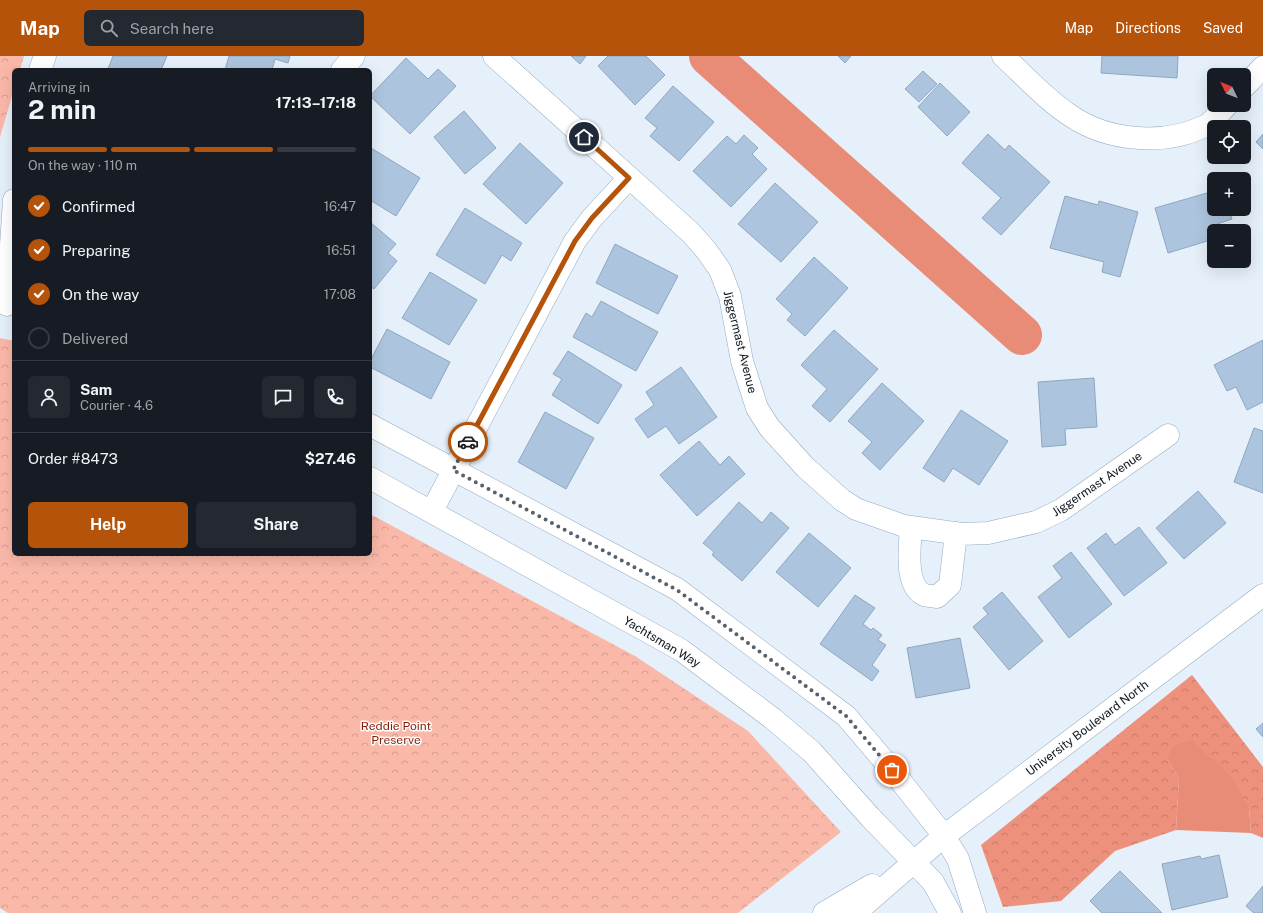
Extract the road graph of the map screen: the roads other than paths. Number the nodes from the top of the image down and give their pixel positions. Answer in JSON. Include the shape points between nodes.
{"nodes":[{"id":1,"x":45,"y":56,"type":"edge"},
{"id":2,"x":354,"y":56,"type":"edge"},
{"id":3,"x":494,"y":56,"type":"edge"},
{"id":4,"x":1003,"y":56,"type":"edge"},
{"id":5,"x":1263,"y":67,"type":"edge"},
{"id":6,"x":41,"y":68,"type":"edge"},
{"id":7,"x":344,"y":68,"type":"edge"},
{"id":8,"x":1251,"y":80,"type":"edge"},
{"id":9,"x":1219,"y":112,"type":"edge"},
{"id":10,"x":629,"y":178,"type":"junction"},
{"id":11,"x":12,"y":218,"type":"edge"},
{"id":12,"x":8,"y":254,"type":"edge"},
{"id":13,"x":7,"y":306,"type":"edge"},
{"id":14,"x":372,"y":426,"type":"edge"},
{"id":15,"x":1168,"y":435,"type":"dead end"},
{"id":16,"x":453,"y":470,"type":"junction"},
{"id":17,"x":372,"y":479,"type":"edge"},
{"id":18,"x":432,"y":511,"type":"junction"},
{"id":19,"x":911,"y":527,"type":"junction"},
{"id":20,"x":956,"y":533,"type":"junction"},
{"id":21,"x":1263,"y":595,"type":"edge"},
{"id":22,"x":944,"y":836,"type":"junction"},
{"id":23,"x":913,"y":862,"type":"junction"},
{"id":24,"x":824,"y":913,"type":"edge"},
{"id":25,"x":855,"y":913,"type":"edge"},
{"id":26,"x":950,"y":913,"type":"edge"},
{"id":27,"x":975,"y":913,"type":"edge"}],
"edges":[{"from":1,"to":6,"type":"street"},
{"from":2,"to":7,"type":"street"},
{"from":3,"to":10,"type":"street","name":"Jiggermast Avenue"},
{"from":4,"to":9,"type":"street","via":[[1071,116],[1089,126],[1115,135],[1157,137],[1187,133],[1206,125]]},
{"from":5,"to":8,"type":"street"},
{"from":10,"to":16,"type":"street","via":[[592,218],[575,241]]},
{"from":10,"to":19,"type":"street","name":"Jiggermast Avenue","via":[[691,233],[720,270],[730,296],[742,361],[757,408],[768,427],[805,467],[842,500],[879,519]]},
{"from":11,"to":12,"type":"street"},
{"from":12,"to":13,"type":"street"},
{"from":14,"to":16,"type":"street"},
{"from":15,"to":20,"type":"street","name":"Jiggermast Avenue","via":[[1061,510],[1042,519],[988,533]]},
{"from":16,"to":18,"type":"street"},
{"from":16,"to":22,"type":"street","via":[[677,590],[788,671],[846,716]]},
{"from":17,"to":18,"type":"street","name":"Yachtsman Way"},
{"from":18,"to":23,"type":"street","name":"Yachtsman Way","via":[[681,650],[772,718],[812,752]]},
{"from":19,"to":20,"type":"street","name":"Jiggermast Avenue"},
{"from":19,"to":20,"type":"street","via":[[910,575],[915,588],[924,595],[937,597],[950,585]]},
{"from":21,"to":22,"type":"street","name":"University Boulevard North"},
{"from":22,"to":23,"type":"street","name":"University Boulevard North"},
{"from":22,"to":27,"type":"street","via":[[958,859]]},
{"from":23,"to":24,"type":"street","name":"University Boulevard North"},
{"from":23,"to":25,"type":"street","name":"University Boulevard North"},
{"from":23,"to":26,"type":"street","name":"Yachtsman Way","via":[[933,882]]}]}
